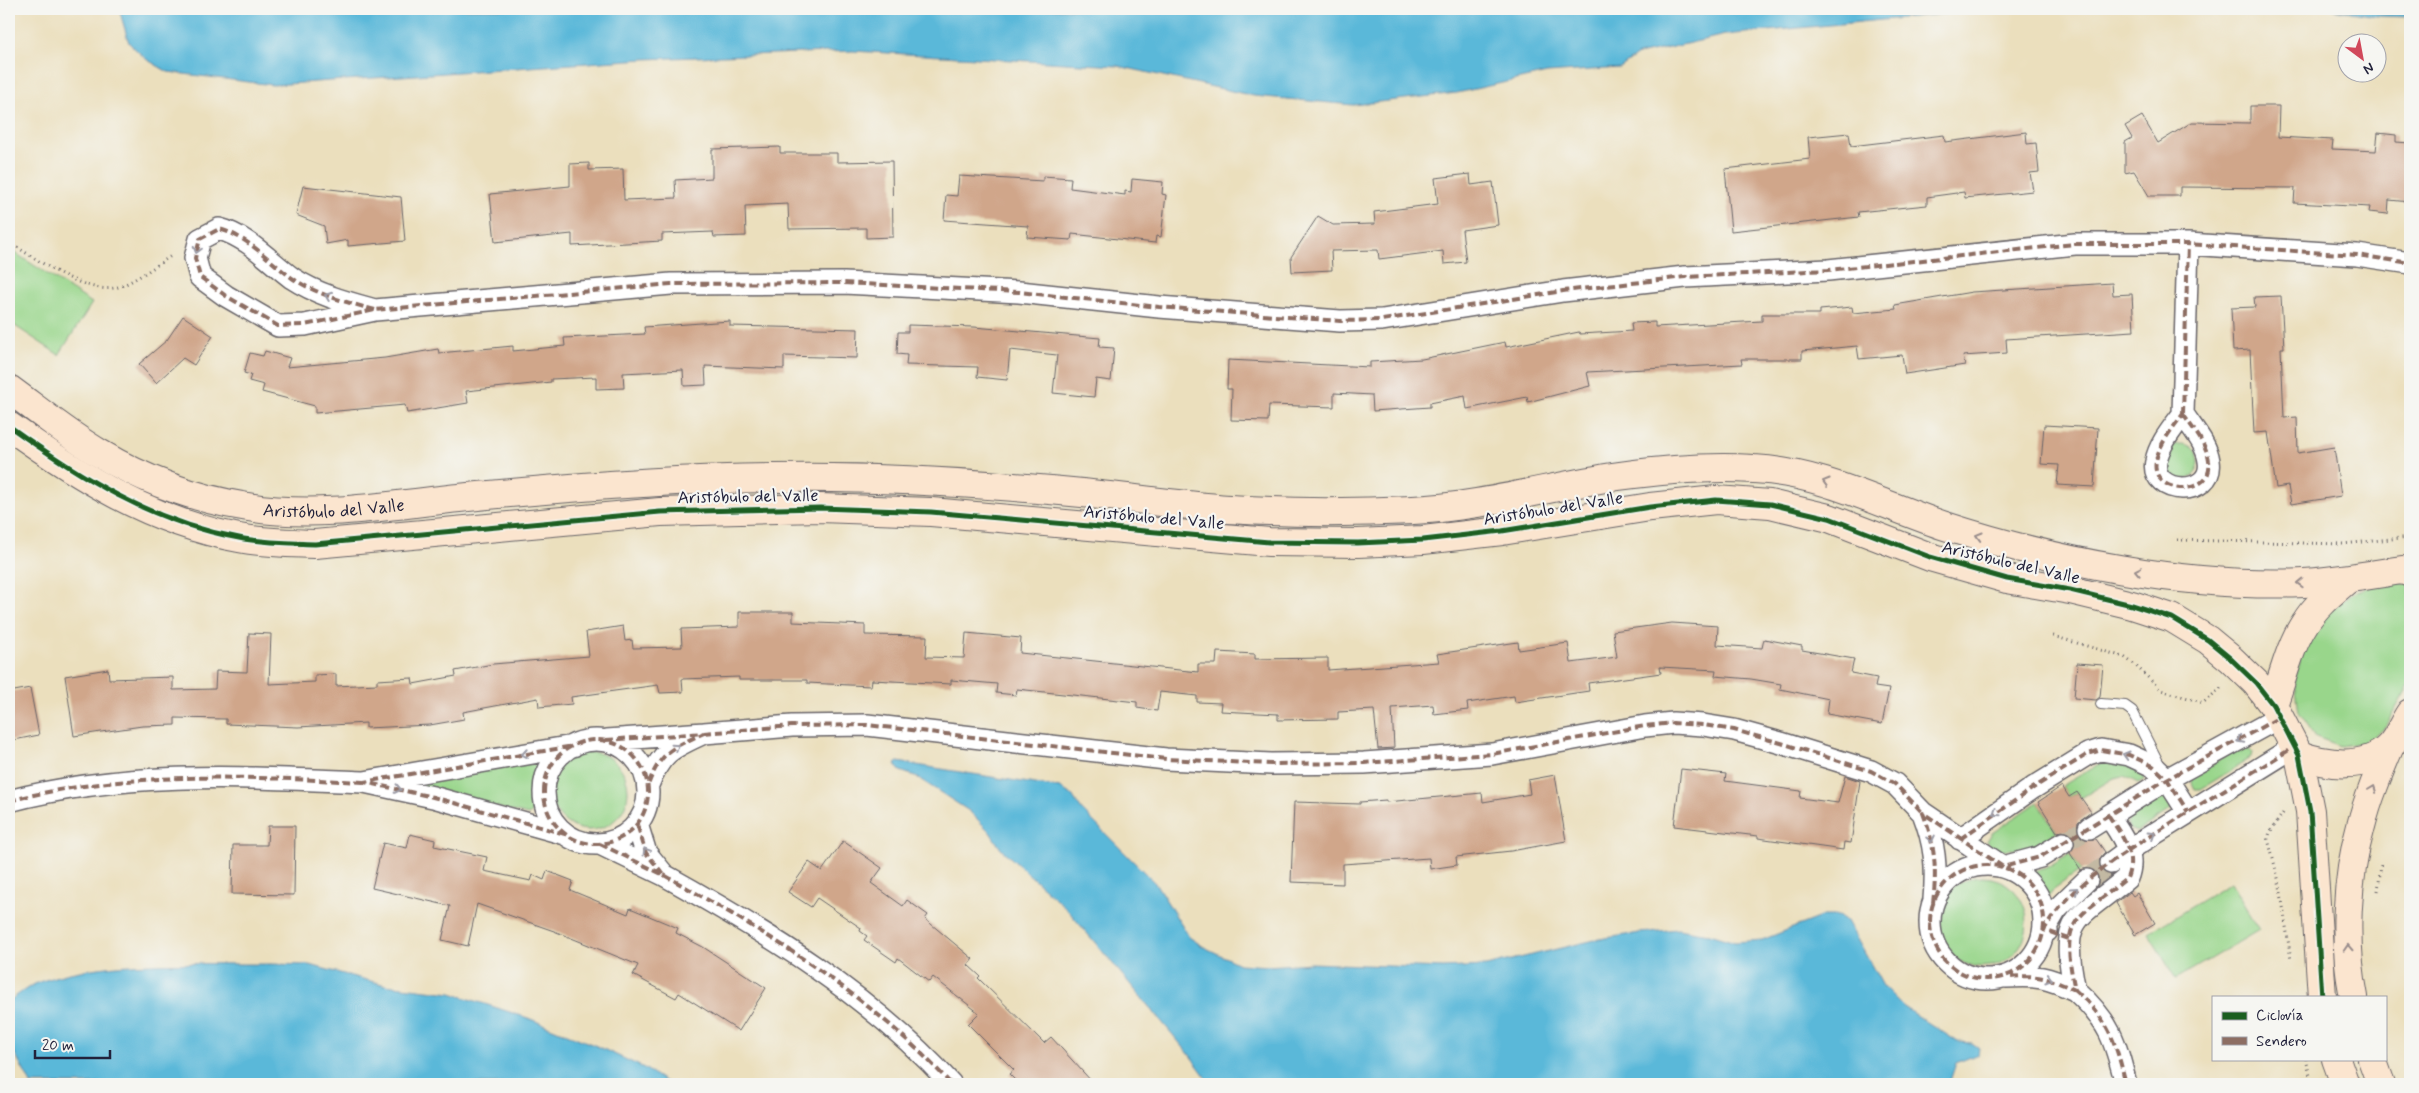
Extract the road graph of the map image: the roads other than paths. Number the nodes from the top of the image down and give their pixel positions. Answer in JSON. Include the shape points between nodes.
{"nodes":[{"id":1,"x":2188,"y":244,"type":"junction"},
{"id":2,"x":2410,"y":263,"type":"edge"},
{"id":3,"x":375,"y":310,"type":"junction"},
{"id":4,"x":9,"y":389,"type":"edge"},
{"id":5,"x":2183,"y":414,"type":"dead end"},
{"id":6,"x":9,"y":426,"type":"edge"},
{"id":7,"x":2407,"y":570,"type":"edge"},
{"id":8,"x":2348,"y":579,"type":"junction"},
{"id":9,"x":2101,"y":704,"type":"dead end"},
{"id":10,"x":2276,"y":711,"type":"junction"},
{"id":11,"x":2410,"y":713,"type":"edge"},
{"id":12,"x":704,"y":733,"type":"junction"},
{"id":13,"x":596,"y":740,"type":"junction"},
{"id":14,"x":573,"y":746,"type":"junction"},
{"id":15,"x":2390,"y":746,"type":"junction"},
{"id":16,"x":2297,"y":751,"type":"junction"},
{"id":17,"x":2167,"y":779,"type":"junction"},
{"id":18,"x":364,"y":782,"type":"junction"},
{"id":19,"x":648,"y":785,"type":"junction"},
{"id":20,"x":9,"y":802,"type":"edge"},
{"id":21,"x":2188,"y":812,"type":"junction"},
{"id":22,"x":1923,"y":813,"type":"junction"},
{"id":23,"x":2108,"y":816,"type":"junction"},
{"id":24,"x":637,"y":824,"type":"junction"},
{"id":25,"x":2089,"y":828,"type":"tunnel mouth"},
{"id":26,"x":565,"y":834,"type":"junction"},
{"id":27,"x":1960,"y":839,"type":"junction"},
{"id":28,"x":2063,"y":843,"type":"tunnel mouth"},
{"id":29,"x":600,"y":844,"type":"junction"},
{"id":30,"x":2130,"y":849,"type":"junction"},
{"id":31,"x":2112,"y":863,"type":"tunnel mouth"},
{"id":32,"x":2003,"y":866,"type":"junction"},
{"id":33,"x":664,"y":874,"type":"junction"},
{"id":34,"x":2087,"y":880,"type":"tunnel mouth"},
{"id":35,"x":1933,"y":903,"type":"junction"},
{"id":36,"x":2044,"y":930,"type":"junction"},
{"id":37,"x":2068,"y":939,"type":"junction"},
{"id":38,"x":2001,"y":978,"type":"junction"},
{"id":39,"x":2075,"y":990,"type":"junction"},
{"id":40,"x":2322,"y":996,"type":"edge"},
{"id":41,"x":2354,"y":996,"type":"edge"},
{"id":42,"x":2336,"y":1060,"type":"edge"},
{"id":43,"x":2372,"y":1060,"type":"edge"},
{"id":44,"x":951,"y":1084,"type":"edge"},
{"id":45,"x":2126,"y":1084,"type":"edge"},
{"id":46,"x":2345,"y":1084,"type":"edge"},
{"id":47,"x":2381,"y":1084,"type":"edge"}],
"edges":[{"from":1,"to":2,"type":"street","via":[[2357,255]]},
{"from":1,"to":3,"type":"street","via":[[2074,244],[1828,270],[1685,277],[1563,291],[1382,320],[1340,321],[1252,315],[1019,292],[844,283],[671,284]]},
{"from":1,"to":5,"type":"street"},
{"from":3,"to":3,"type":"street","one_way":true,"via":[[326,296],[302,283],[233,233],[219,229],[200,239],[195,258],[200,276],[226,296],[278,326],[304,325]]},
{"from":8,"to":4,"type":"street","name":"Aristóbulo del Valle","one_way":true,"via":[[2258,583],[2137,571],[2018,546],[1946,526],[1818,480],[1787,472],[1755,469],[1683,470],[1621,476],[1471,504],[1379,512],[1228,509],[1076,492],[873,479],[781,478],[672,480],[341,511],[286,512],[242,507],[207,498],[135,472],[100,454]]},
{"from":6,"to":10,"type":"street","name":"Aristóbulo del Valle","via":[[65,466],[108,491],[159,514],[214,533],[269,542],[325,543],[660,512],[820,508],[931,512],[1269,542],[1358,543],[1492,532],[1650,506],[1716,500],[1770,504],[1829,518],[1938,560],[2007,579],[2132,604],[2172,618],[2231,659],[2256,683]]},
{"from":7,"to":8,"type":"street","name":"Aristóbulo del Valle"},
{"from":8,"to":10,"type":"street","via":[[2323,600],[2305,623],[2293,646]]},
{"from":9,"to":17,"type":"lane","via":[[2125,706],[2132,711]]},
{"from":10,"to":16,"type":"street","name":"Aristóbulo del Valle"},
{"from":10,"to":17,"type":"street","one_way":true},
{"from":11,"to":15,"type":"street"},
{"from":12,"to":13,"type":"street"},
{"from":19,"to":12,"type":"street","one_way":true,"via":[[656,763],[679,744]]},
{"from":12,"to":22,"type":"street","via":[[792,726],[867,725],[1156,758],[1271,764],[1364,763],[1492,754],[1674,723],[1734,730],[1871,771],[1895,784]]},
{"from":13,"to":14,"type":"street"},
{"from":13,"to":19,"type":"street","via":[[611,742],[635,758]]},
{"from":14,"to":18,"type":"street","one_way":true},
{"from":14,"to":26,"type":"street","via":[[559,756],[549,770],[544,788],[545,805],[552,821]]},
{"from":15,"to":16,"type":"street","via":[[2364,761],[2329,763]]},
{"from":41,"to":15,"type":"street","one_way":true,"via":[[2348,947],[2348,905],[2353,870],[2360,827]]},
{"from":16,"to":21,"type":"street"},
{"from":16,"to":40,"type":"street","name":"Aristóbulo del Valle","via":[[2310,811]]},
{"from":17,"to":21,"type":"street"},
{"from":17,"to":23,"type":"street"},
{"from":17,"to":27,"type":"street","one_way":true,"via":[[2141,759],[2101,750],[2088,754],[2033,788]]},
{"from":18,"to":20,"type":"street","via":[[162,778],[79,788]]},
{"from":18,"to":26,"type":"street","one_way":true,"via":[[433,797]]},
{"from":19,"to":24,"type":"street","via":[[648,799]]},
{"from":30,"to":21,"type":"street","one_way":true},
{"from":22,"to":27,"type":"street"},
{"from":22,"to":35,"type":"street","one_way":true,"via":[[1936,866]]},
{"from":23,"to":25,"type":"street"},
{"from":23,"to":30,"type":"street"},
{"from":24,"to":29,"type":"street","via":[[626,834]]},
{"from":33,"to":24,"type":"street","one_way":true,"via":[[646,852]]},
{"from":26,"to":29,"type":"street","via":[[587,844]]},
{"from":27,"to":32,"type":"street"},
{"from":28,"to":32,"type":"street","via":[[2040,857]]},
{"from":29,"to":33,"type":"street"},
{"from":30,"to":31,"type":"street"},
{"from":30,"to":37,"type":"street","via":[[2127,878],[2092,903],[2075,920]]},
{"from":32,"to":35,"type":"street","via":[[1986,864],[1953,876]]},
{"from":32,"to":36,"type":"street","via":[[2031,884],[2040,898]]},
{"from":33,"to":44,"type":"street","via":[[823,971],[905,1038]]},
{"from":36,"to":34,"type":"street","one_way":true,"via":[[2056,910]]},
{"from":35,"to":38,"type":"street","via":[[1932,937],[1939,953],[1966,975],[1983,979]]},
{"from":36,"to":37,"type":"street"},
{"from":36,"to":38,"type":"street","via":[[2030,960]]},
{"from":37,"to":39,"type":"street"},
{"from":38,"to":39,"type":"street","one_way":true,"via":[[2032,975]]},
{"from":39,"to":45,"type":"street","via":[[2096,1009],[2107,1025],[2116,1044]]},
{"from":42,"to":46,"type":"street"},
{"from":43,"to":47,"type":"street"}]}
